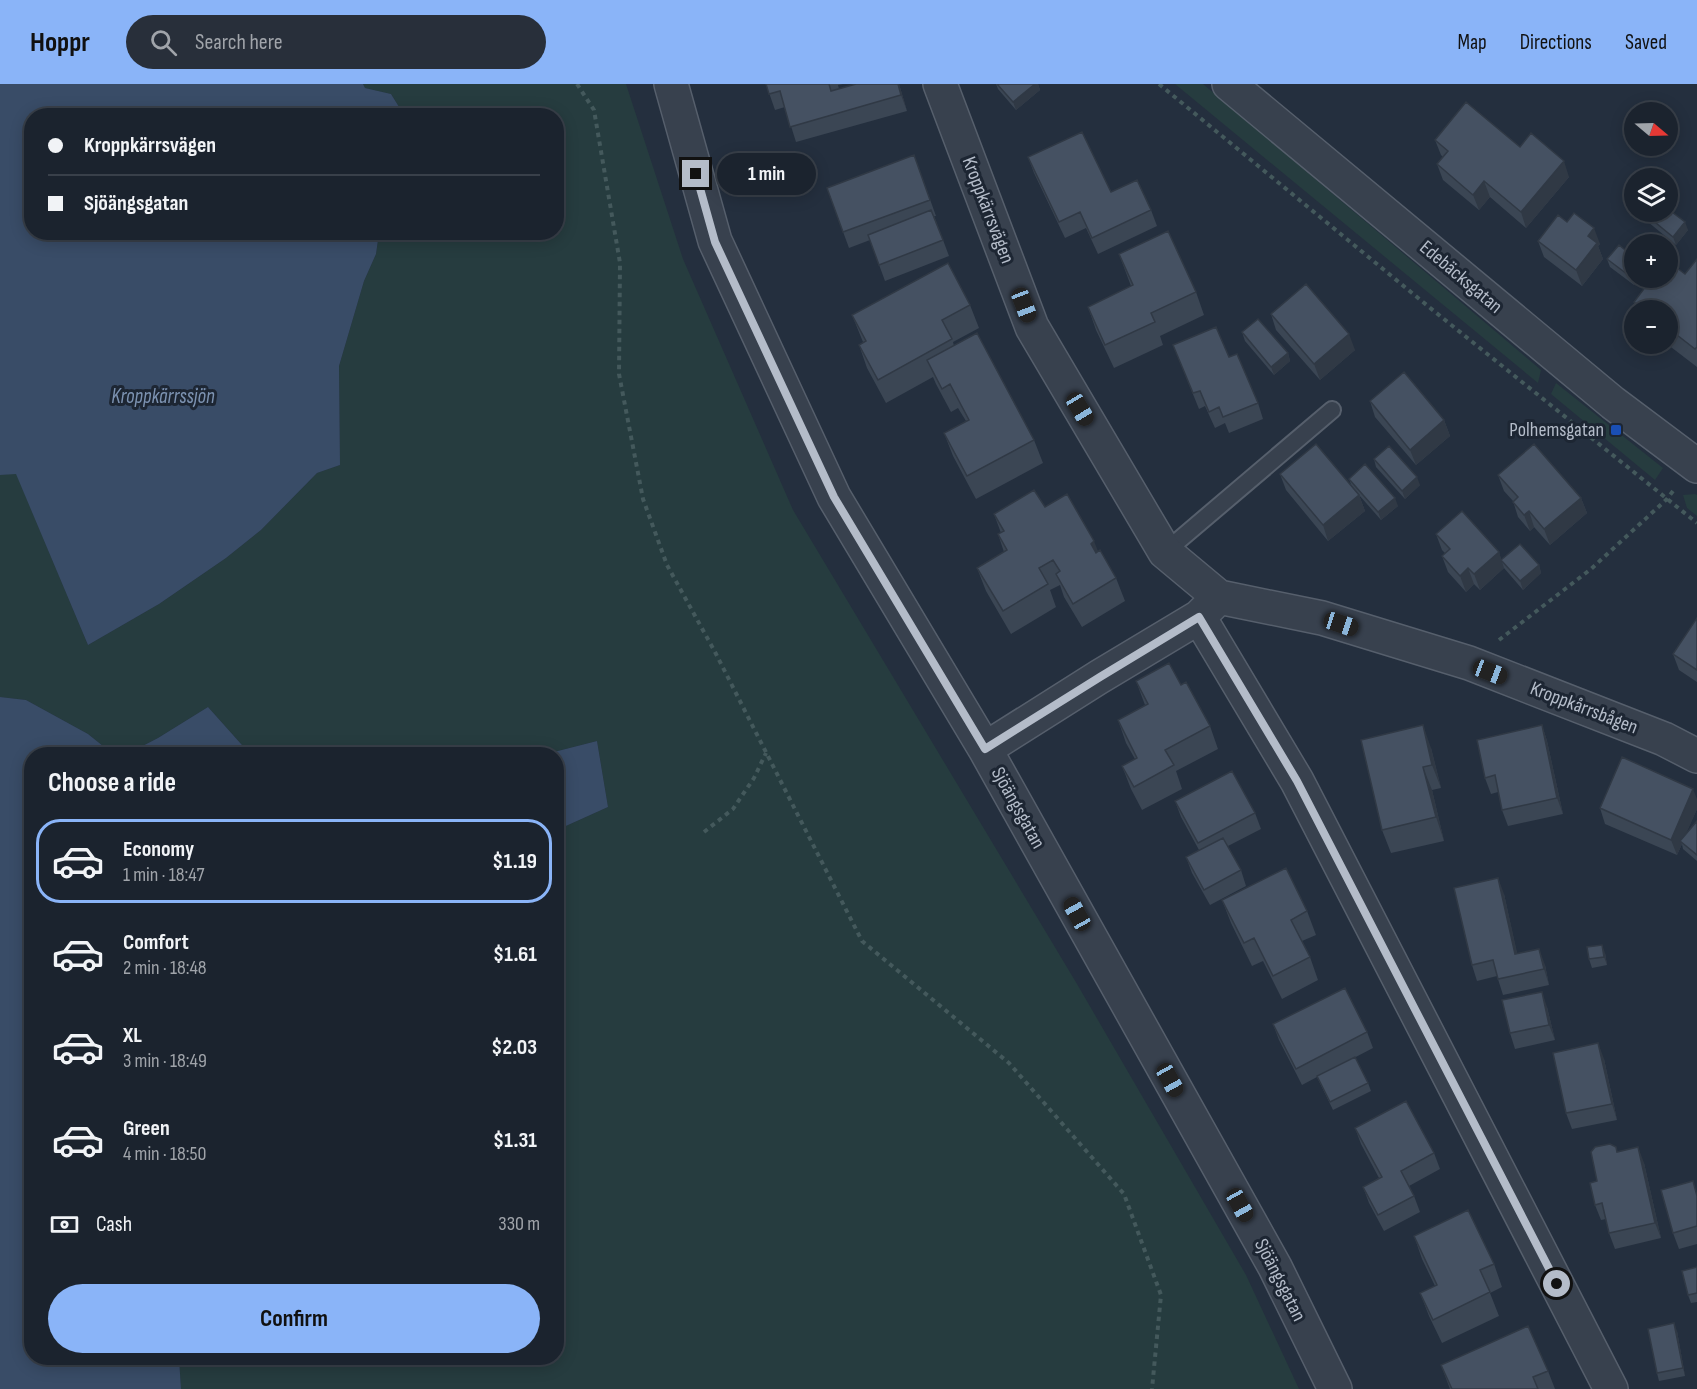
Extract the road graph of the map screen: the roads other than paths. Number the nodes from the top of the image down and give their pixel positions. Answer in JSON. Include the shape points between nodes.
{"nodes":[{"id":1,"x":671,"y":84,"type":"edge"},
{"id":2,"x":940,"y":84,"type":"edge"},
{"id":3,"x":1229,"y":84,"type":"edge"},
{"id":4,"x":1332,"y":410,"type":"dead end"},
{"id":5,"x":1696,"y":464,"type":"edge"},
{"id":6,"x":1165,"y":552,"type":"junction"},
{"id":7,"x":1209,"y":607,"type":"junction"},
{"id":8,"x":985,"y":749,"type":"junction"},
{"id":9,"x":1697,"y":756,"type":"edge"},
{"id":10,"x":1335,"y":1389,"type":"edge"},
{"id":11,"x":1611,"y":1389,"type":"edge"}],
"edges":[{"from":1,"to":8,"type":"street","name":"Sjöängsgatan","via":[[715,242],[834,497]]},
{"from":2,"to":6,"type":"street","name":"Kroppkärrsvägen","via":[[1032,327]]},
{"from":3,"to":5,"type":"street","name":"Edebäcksgatan","via":[[1613,404]]},
{"from":4,"to":6,"type":"lane"},
{"from":6,"to":7,"type":"street","name":"Kroppkärrsvägen"},
{"from":7,"to":8,"type":"street"},
{"from":7,"to":9,"type":"street","name":"Kroppkårrsbågen","via":[[1322,618],[1469,663],[1664,739]]},
{"from":7,"to":11,"type":"street","name":"Kroppkärrsvägen"},
{"from":8,"to":10,"type":"street","name":"Sjöängsgatan","via":[[1275,1267]]}]}
